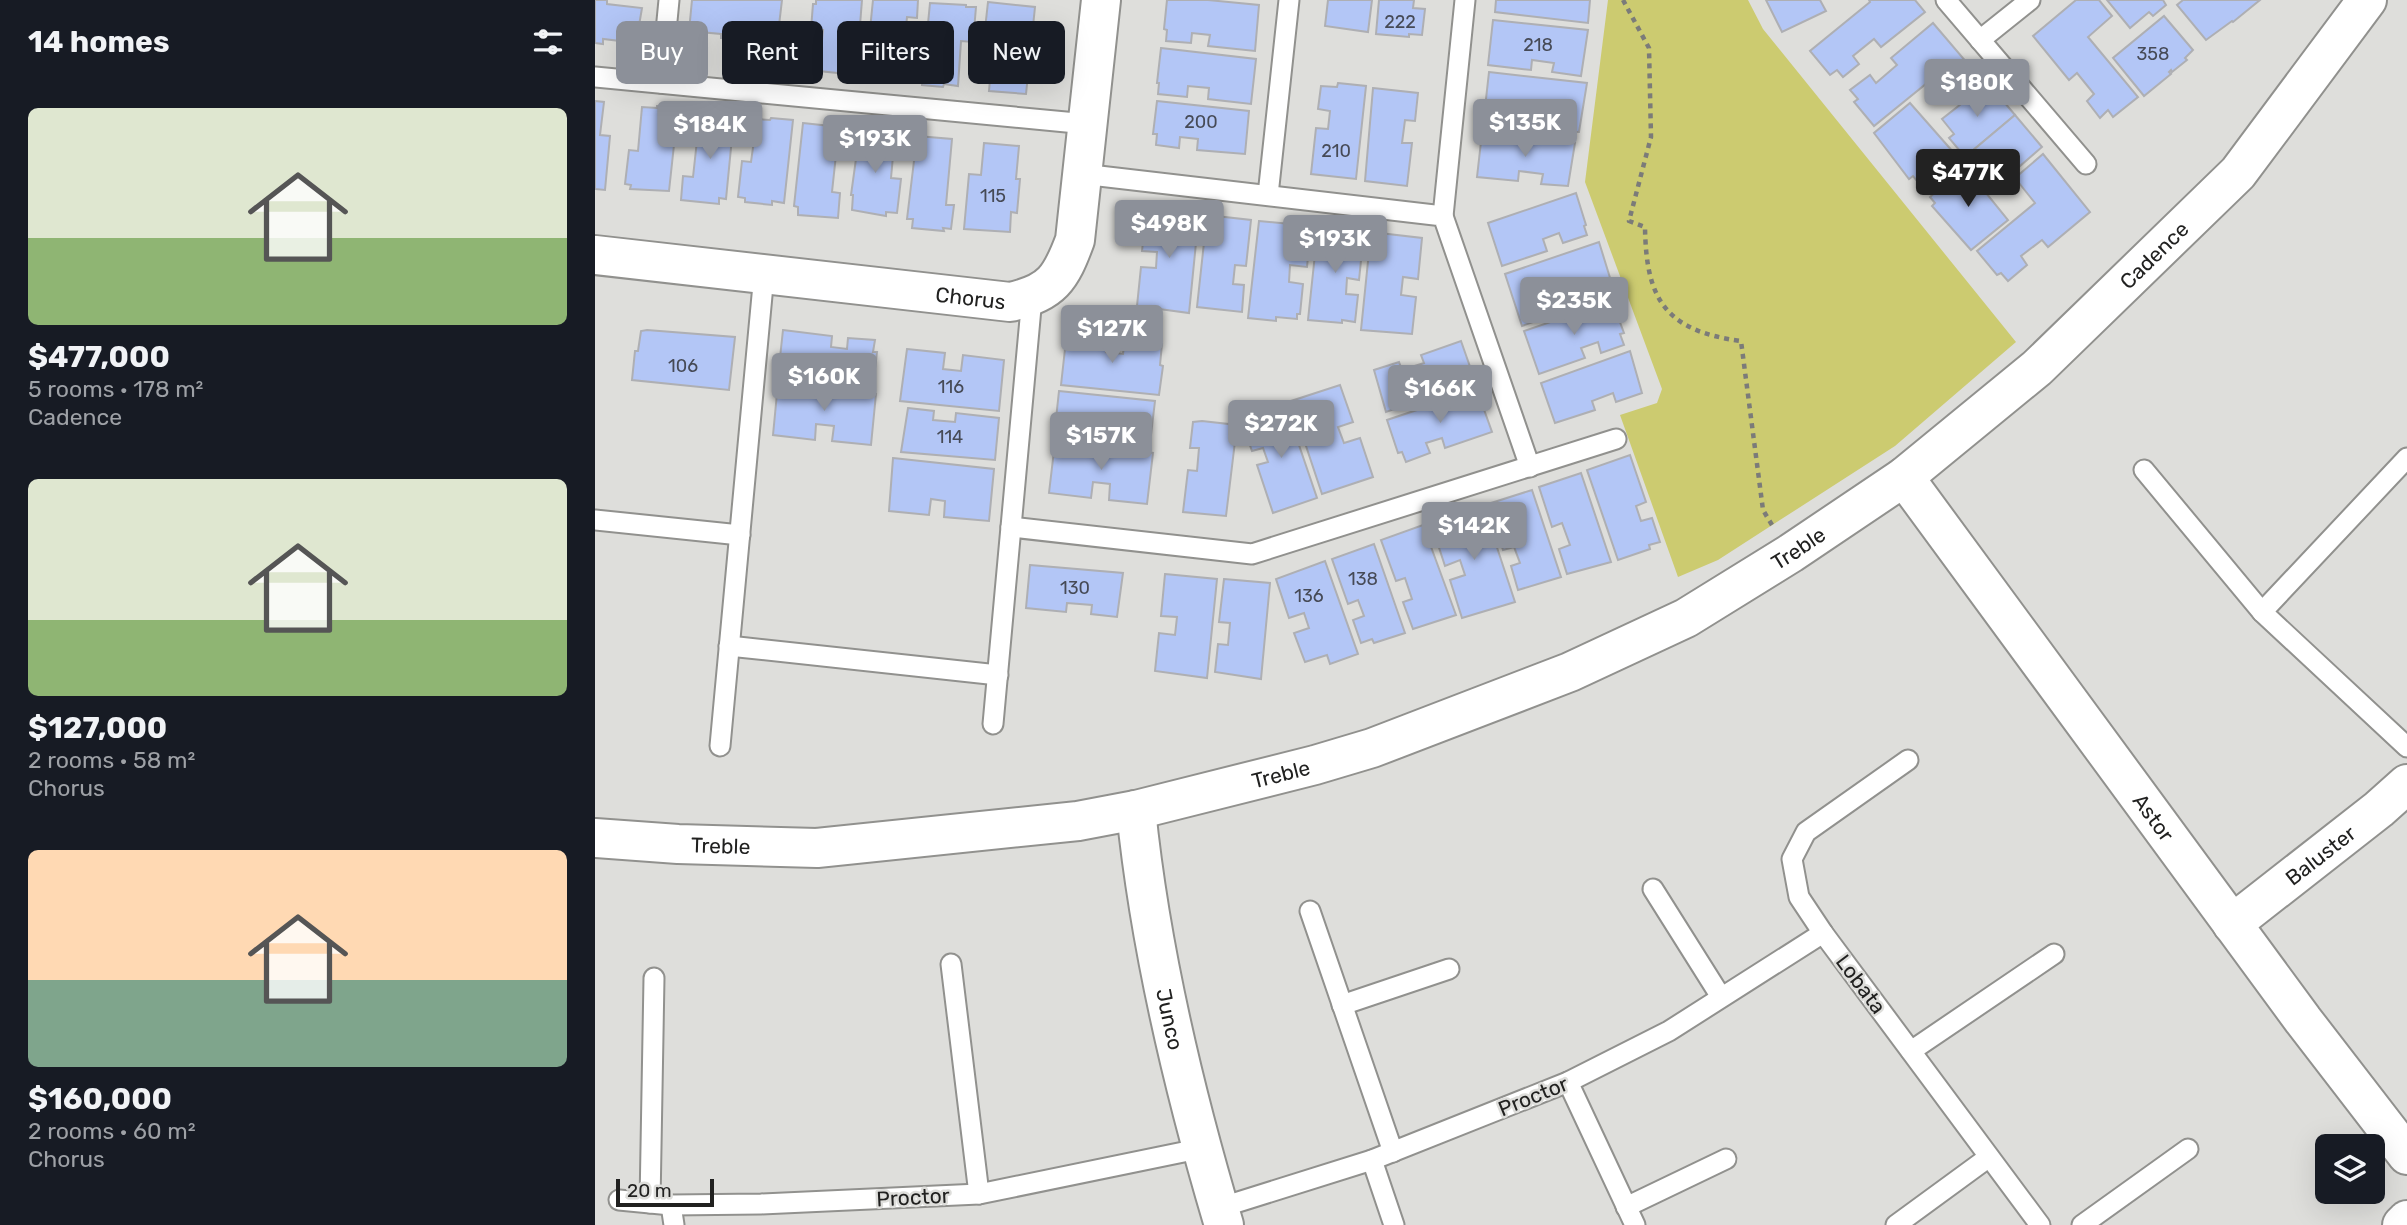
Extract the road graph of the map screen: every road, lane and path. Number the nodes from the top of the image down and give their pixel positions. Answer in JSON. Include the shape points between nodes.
{"nodes":[{"id":1,"x":669,"y":0,"type":"edge"},
{"id":2,"x":1101,"y":0,"type":"edge"},
{"id":3,"x":1289,"y":0,"type":"edge"},
{"id":4,"x":1465,"y":0,"type":"edge"},
{"id":5,"x":1623,"y":0,"type":"edge"},
{"id":6,"x":1946,"y":0,"type":"edge"},
{"id":7,"x":2030,"y":0,"type":"edge"},
{"id":8,"x":2367,"y":0,"type":"edge"},
{"id":9,"x":667,"y":21,"type":"edge"},
{"id":10,"x":1980,"y":40,"type":"junction"},
{"id":11,"x":595,"y":77,"type":"edge"},
{"id":12,"x":616,"y":79,"type":"edge"},
{"id":13,"x":671,"y":84,"type":"edge"},
{"id":14,"x":1087,"y":124,"type":"junction"},
{"id":15,"x":2086,"y":164,"type":"dead end"},
{"id":16,"x":1082,"y":174,"type":"junction"},
{"id":17,"x":1268,"y":195,"type":"junction"},
{"id":18,"x":1443,"y":216,"type":"junction"},
{"id":19,"x":595,"y":255,"type":"edge"},
{"id":20,"x":764,"y":274,"type":"junction"},
{"id":21,"x":1032,"y":297,"type":"junction"},
{"id":22,"x":1616,"y":439,"type":"dead end"},
{"id":23,"x":2407,"y":458,"type":"edge"},
{"id":24,"x":1530,"y":467,"type":"junction"},
{"id":25,"x":2144,"y":470,"type":"dead end"},
{"id":26,"x":1904,"y":477,"type":"junction"},
{"id":27,"x":595,"y":520,"type":"edge"},
{"id":28,"x":1011,"y":527,"type":"junction"},
{"id":29,"x":740,"y":535,"type":"junction"},
{"id":30,"x":1791,"y":553,"type":"junction"},
{"id":31,"x":2262,"y":612,"type":"junction"},
{"id":32,"x":729,"y":646,"type":"junction"},
{"id":33,"x":998,"y":675,"type":"junction"},
{"id":34,"x":993,"y":724,"type":"dead end"},
{"id":35,"x":720,"y":746,"type":"dead end"},
{"id":36,"x":2407,"y":747,"type":"edge"},
{"id":37,"x":1908,"y":760,"type":"dead end"},
{"id":38,"x":2407,"y":784,"type":"edge"},
{"id":39,"x":1136,"y":810,"type":"junction"},
{"id":40,"x":595,"y":838,"type":"edge"},
{"id":41,"x":1653,"y":889,"type":"dead end"},
{"id":42,"x":1310,"y":911,"type":"dead end"},
{"id":43,"x":2232,"y":924,"type":"junction"},
{"id":44,"x":1823,"y":933,"type":"junction"},
{"id":45,"x":2054,"y":954,"type":"dead end"},
{"id":46,"x":951,"y":964,"type":"dead end"},
{"id":47,"x":1449,"y":969,"type":"dead end"},
{"id":48,"x":654,"y":978,"type":"dead end"},
{"id":49,"x":1721,"y":997,"type":"junction"},
{"id":50,"x":1342,"y":1005,"type":"junction"},
{"id":51,"x":1911,"y":1051,"type":"junction"},
{"id":52,"x":1568,"y":1082,"type":"junction"},
{"id":53,"x":1203,"y":1148,"type":"junction"},
{"id":54,"x":2188,"y":1149,"type":"dead end"},
{"id":55,"x":1393,"y":1152,"type":"junction"},
{"id":56,"x":2407,"y":1155,"type":"edge"},
{"id":57,"x":1989,"y":1157,"type":"junction"},
{"id":58,"x":1726,"y":1158,"type":"dead end"},
{"id":59,"x":1372,"y":1160,"type":"junction"},
{"id":60,"x":979,"y":1194,"type":"junction"},
{"id":61,"x":619,"y":1200,"type":"dead end"},
{"id":62,"x":650,"y":1203,"type":"junction"},
{"id":63,"x":671,"y":1205,"type":"junction"},
{"id":64,"x":1626,"y":1207,"type":"junction"},
{"id":65,"x":1221,"y":1217,"type":"edge"},
{"id":66,"x":2407,"y":1220,"type":"edge"},
{"id":67,"x":674,"y":1225,"type":"edge"},
{"id":68,"x":1394,"y":1225,"type":"edge"},
{"id":69,"x":1635,"y":1225,"type":"edge"},
{"id":70,"x":1896,"y":1225,"type":"edge"},
{"id":71,"x":2040,"y":1225,"type":"edge"},
{"id":72,"x":2082,"y":1225,"type":"edge"},
{"id":73,"x":2402,"y":1225,"type":"edge"}],
"edges":[{"from":1,"to":9,"type":"lane"},
{"from":2,"to":14,"type":"street","name":"Chorus"},
{"from":3,"to":17,"type":"lane"},
{"from":4,"to":18,"type":"lane"},
{"from":5,"to":30,"type":"path","via":[[1649,48],[1651,137],[1629,221],[1644,227],[1650,281],[1675,320],[1741,341],[1763,510]]},
{"from":6,"to":10,"type":"lane"},
{"from":7,"to":10,"type":"lane"},
{"from":8,"to":26,"type":"street","name":"Cadence","via":[[2238,173],[2037,368]]},
{"from":10,"to":15,"type":"lane"},
{"from":11,"to":12,"type":"lane"},
{"from":13,"to":14,"type":"lane"},
{"from":14,"to":16,"type":"street","name":"Chorus"},
{"from":16,"to":17,"type":"lane"},
{"from":16,"to":21,"type":"street","name":"Chorus","via":[[1075,240],[1065,265],[1049,286]]},
{"from":17,"to":18,"type":"lane"},
{"from":18,"to":24,"type":"lane"},
{"from":19,"to":20,"type":"street","name":"Chorus"},
{"from":20,"to":21,"type":"street","name":"Chorus","via":[[1010,302]]},
{"from":20,"to":29,"type":"lane"},
{"from":21,"to":28,"type":"lane"},
{"from":22,"to":24,"type":"lane"},
{"from":23,"to":31,"type":"lane"},
{"from":24,"to":28,"type":"lane","via":[[1252,554]]},
{"from":25,"to":31,"type":"lane"},
{"from":26,"to":30,"type":"street","name":"Treble"},
{"from":26,"to":43,"type":"street","name":"Astor"},
{"from":27,"to":29,"type":"lane"},
{"from":28,"to":33,"type":"lane"},
{"from":29,"to":32,"type":"lane"},
{"from":30,"to":39,"type":"street","name":"Treble","via":[[1686,618],[1570,673],[1361,751]]},
{"from":31,"to":36,"type":"lane"},
{"from":32,"to":33,"type":"lane"},
{"from":32,"to":35,"type":"lane"},
{"from":33,"to":34,"type":"lane"},
{"from":37,"to":44,"type":"lane","name":"Lobata","via":[[1806,832],[1792,859],[1799,897]]},
{"from":38,"to":43,"type":"street","name":"Baluster"},
{"from":39,"to":40,"type":"street","name":"Treble","via":[[1078,821],[817,848]]},
{"from":39,"to":53,"type":"street","name":"Junco","via":[[1156,950]]},
{"from":41,"to":49,"type":"lane"},
{"from":42,"to":50,"type":"lane"},
{"from":43,"to":56,"type":"street","name":"Astor"},
{"from":44,"to":49,"type":"lane","name":"Proctor"},
{"from":44,"to":51,"type":"lane","name":"Lobata"},
{"from":45,"to":51,"type":"lane"},
{"from":46,"to":60,"type":"lane"},
{"from":47,"to":50,"type":"lane"},
{"from":48,"to":62,"type":"lane"},
{"from":49,"to":52,"type":"lane","name":"Proctor","via":[[1669,1031]]},
{"from":50,"to":55,"type":"lane"},
{"from":51,"to":57,"type":"lane","name":"Lobata"},
{"from":52,"to":55,"type":"lane","name":"Proctor"},
{"from":52,"to":64,"type":"lane"},
{"from":53,"to":60,"type":"lane","name":"Proctor"},
{"from":53,"to":65,"type":"street","name":"Junco"},
{"from":54,"to":72,"type":"lane"},
{"from":55,"to":59,"type":"lane","name":"Proctor"},
{"from":57,"to":70,"type":"lane"},
{"from":57,"to":71,"type":"lane","name":"Lobata"},
{"from":58,"to":64,"type":"lane"},
{"from":59,"to":65,"type":"lane","name":"Proctor"},
{"from":59,"to":68,"type":"lane"},
{"from":60,"to":63,"type":"lane","name":"Proctor"},
{"from":61,"to":62,"type":"lane","name":"Proctor"},
{"from":62,"to":63,"type":"lane","name":"Proctor"},
{"from":63,"to":67,"type":"lane"},
{"from":64,"to":69,"type":"lane"},
{"from":66,"to":73,"type":"street"}]}
